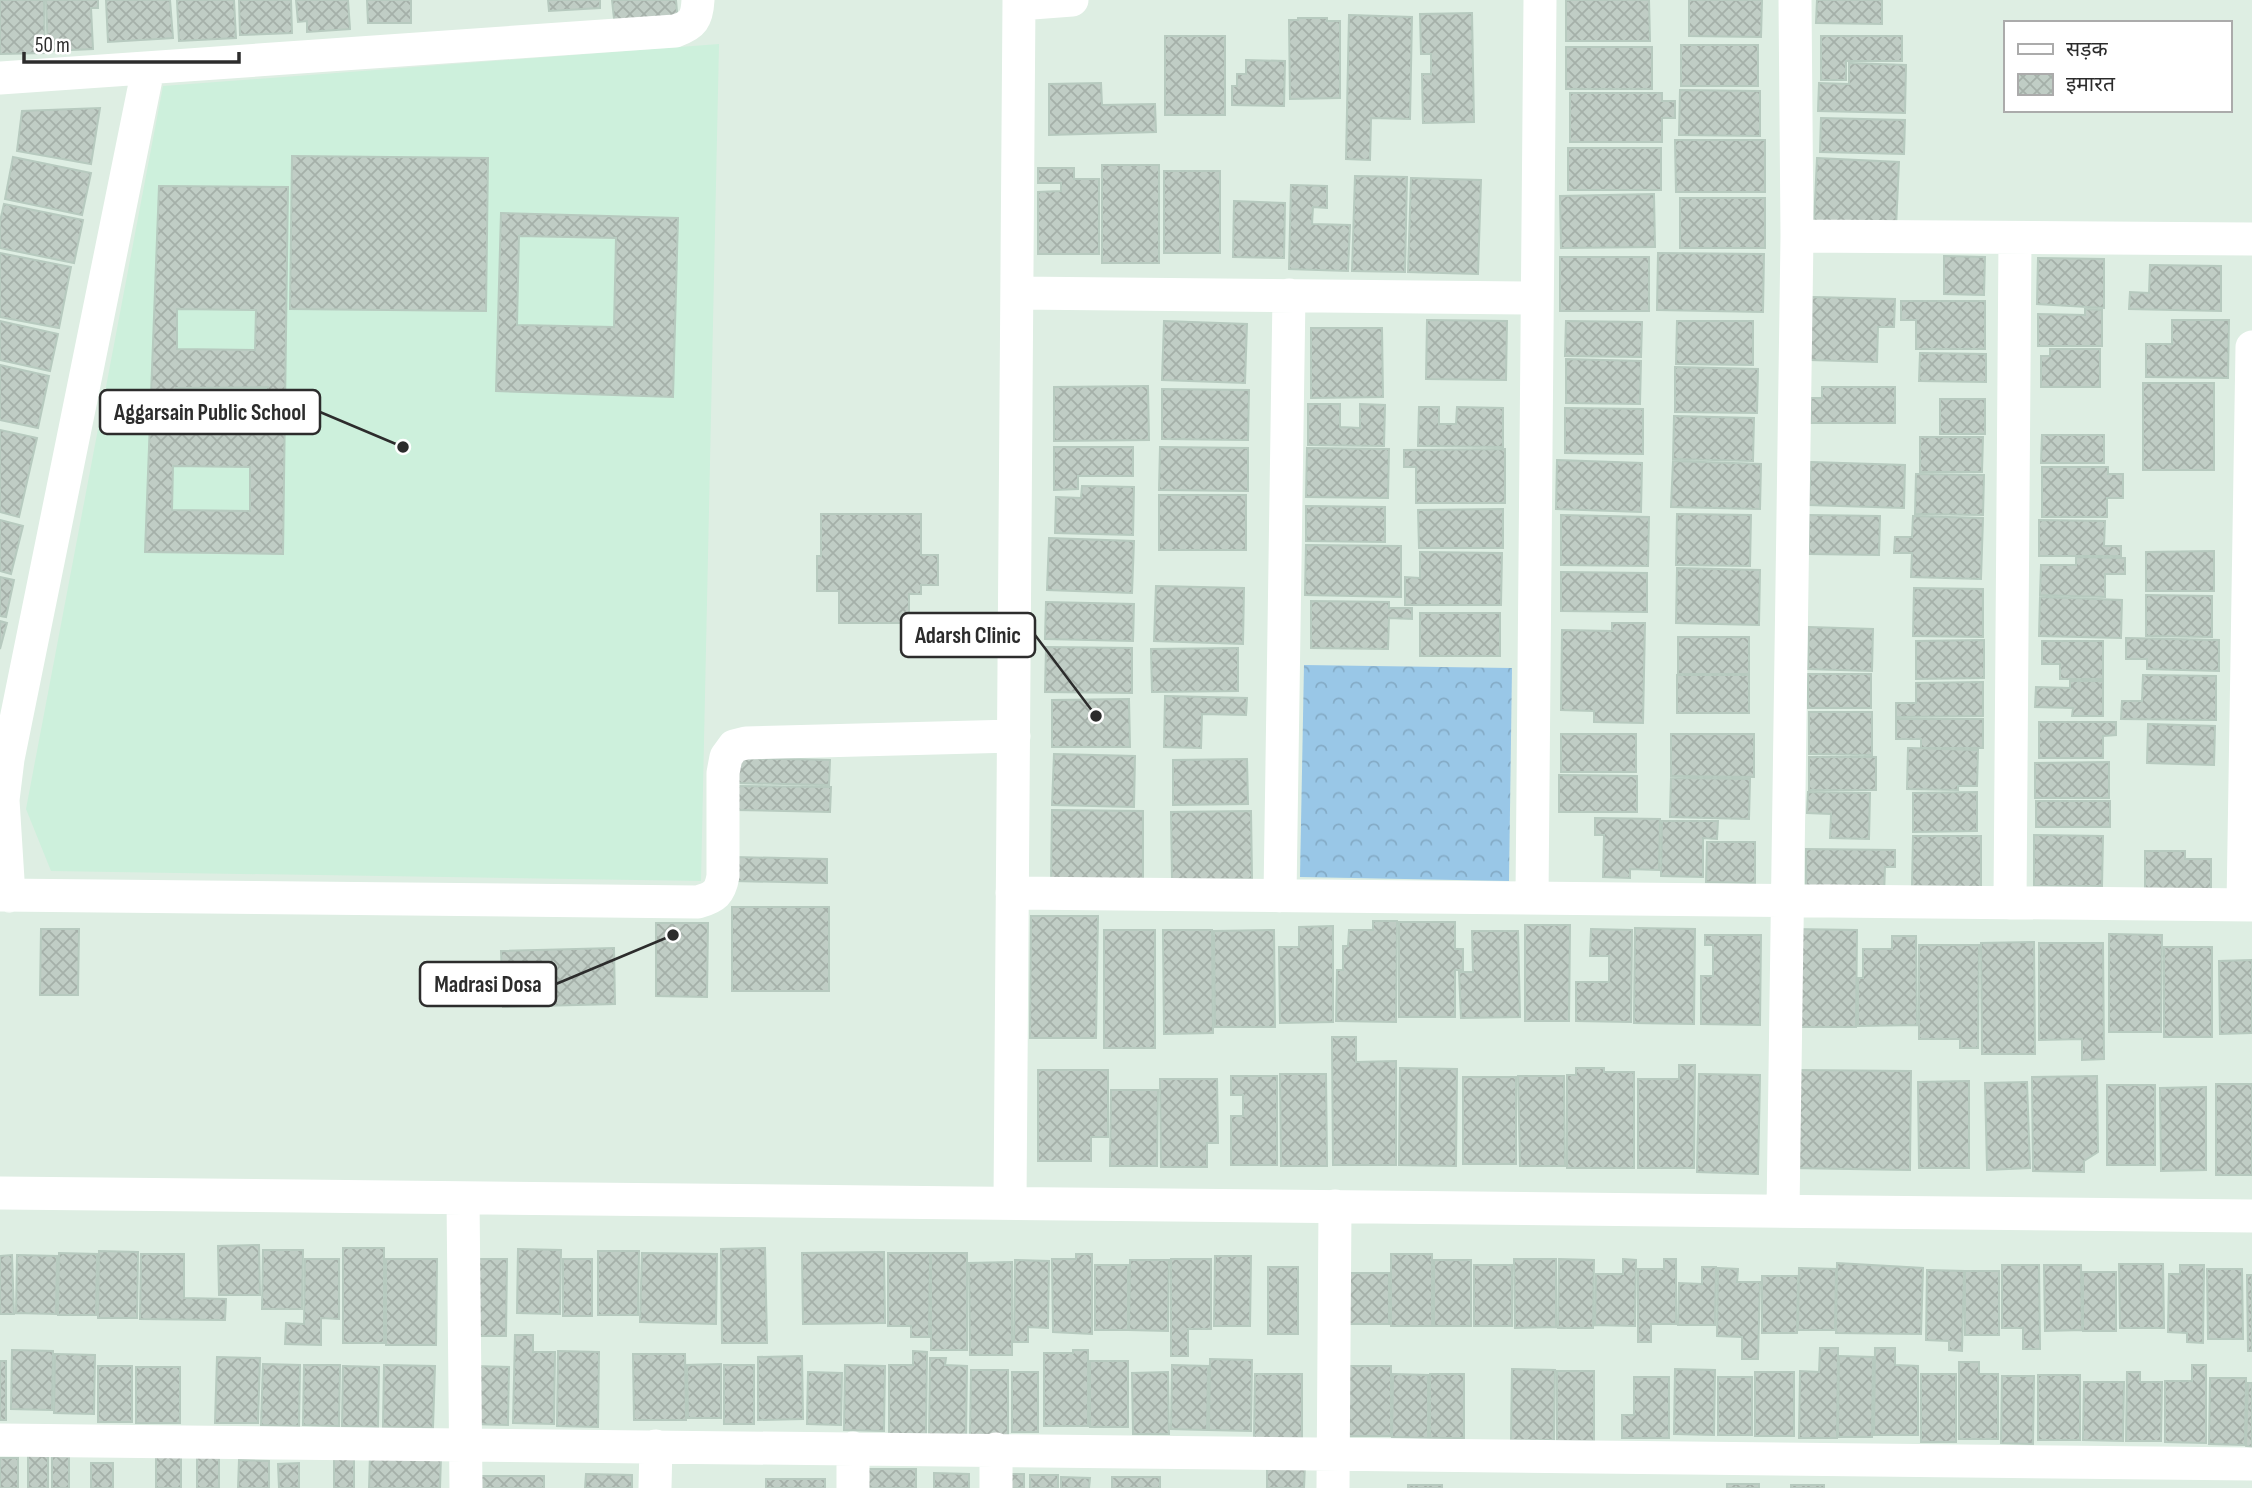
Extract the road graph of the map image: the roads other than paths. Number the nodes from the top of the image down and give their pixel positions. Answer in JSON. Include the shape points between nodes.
{"nodes":[{"id":1,"x":698,"y":0,"type":"edge"},
{"id":2,"x":1072,"y":0,"type":"edge"},
{"id":3,"x":1539,"y":0,"type":"edge"},
{"id":4,"x":1796,"y":0,"type":"edge"},
{"id":5,"x":1019,"y":2,"type":"edge"},
{"id":6,"x":148,"y":69,"type":"junction"},
{"id":7,"x":0,"y":78,"type":"edge"},
{"id":8,"x":1797,"y":236,"type":"junction"},
{"id":9,"x":2015,"y":237,"type":"junction"},
{"id":10,"x":2252,"y":239,"type":"edge"},
{"id":11,"x":1017,"y":293,"type":"junction"},
{"id":12,"x":1289,"y":295,"type":"junction"},
{"id":13,"x":1537,"y":298,"type":"junction"},
{"id":14,"x":2252,"y":347,"type":"edge"},
{"id":15,"x":2249,"y":678,"type":"edge"},
{"id":16,"x":1014,"y":736,"type":"junction"},
{"id":17,"x":1012,"y":893,"type":"junction"},
{"id":18,"x":5,"y":895,"type":"edge"},
{"id":19,"x":1280,"y":896,"type":"junction"},
{"id":20,"x":1532,"y":898,"type":"junction"},
{"id":21,"x":1788,"y":901,"type":"junction"},
{"id":22,"x":2010,"y":903,"type":"junction"},
{"id":23,"x":2248,"y":905,"type":"edge"},
{"id":24,"x":0,"y":1193,"type":"edge"},
{"id":25,"x":463,"y":1198,"type":"junction"},
{"id":26,"x":1010,"y":1203,"type":"junction"},
{"id":27,"x":1335,"y":1206,"type":"junction"},
{"id":28,"x":1783,"y":1211,"type":"junction"},
{"id":29,"x":2252,"y":1216,"type":"edge"},
{"id":30,"x":0,"y":1440,"type":"edge"},
{"id":31,"x":467,"y":1444,"type":"junction"},
{"id":32,"x":656,"y":1446,"type":"junction"},
{"id":33,"x":853,"y":1448,"type":"junction"},
{"id":34,"x":996,"y":1449,"type":"junction"},
{"id":35,"x":1334,"y":1453,"type":"junction"},
{"id":36,"x":2252,"y":1464,"type":"edge"},
{"id":37,"x":2082,"y":1475,"type":"edge"},
{"id":38,"x":466,"y":1488,"type":"edge"},
{"id":39,"x":656,"y":1488,"type":"edge"},
{"id":40,"x":852,"y":1488,"type":"edge"},
{"id":41,"x":996,"y":1488,"type":"edge"},
{"id":42,"x":1333,"y":1488,"type":"edge"}],
"edges":[{"from":1,"to":6,"type":"street","via":[[697,18],[690,27],[675,31]]},
{"from":2,"to":5,"type":"street"},
{"from":3,"to":13,"type":"street"},
{"from":4,"to":8,"type":"street"},
{"from":5,"to":11,"type":"street"},
{"from":6,"to":7,"type":"street"},
{"from":6,"to":18,"type":"street","via":[[8,759],[3,800]]},
{"from":8,"to":9,"type":"street"},
{"from":8,"to":21,"type":"street"},
{"from":9,"to":10,"type":"street"},
{"from":9,"to":22,"type":"street"},
{"from":11,"to":12,"type":"street"},
{"from":11,"to":16,"type":"street"},
{"from":12,"to":13,"type":"street"},
{"from":12,"to":19,"type":"street"},
{"from":13,"to":20,"type":"street"},
{"from":14,"to":15,"type":"street"},
{"from":15,"to":23,"type":"street"},
{"from":16,"to":17,"type":"street"},
{"from":16,"to":18,"type":"street","via":[[734,746],[723,773],[721,889],[713,898],[698,902]]},
{"from":17,"to":19,"type":"street"},
{"from":17,"to":26,"type":"street"},
{"from":19,"to":20,"type":"street"},
{"from":20,"to":21,"type":"street"},
{"from":21,"to":22,"type":"street"},
{"from":21,"to":28,"type":"street"},
{"from":22,"to":23,"type":"street"},
{"from":24,"to":25,"type":"street"},
{"from":25,"to":26,"type":"street"},
{"from":25,"to":31,"type":"street"},
{"from":26,"to":27,"type":"street"},
{"from":27,"to":28,"type":"street"},
{"from":27,"to":35,"type":"street"},
{"from":28,"to":29,"type":"street"},
{"from":30,"to":31,"type":"street"},
{"from":31,"to":32,"type":"street"},
{"from":31,"to":38,"type":"street"},
{"from":32,"to":33,"type":"street"},
{"from":32,"to":39,"type":"street"},
{"from":33,"to":34,"type":"street"},
{"from":33,"to":40,"type":"street"},
{"from":34,"to":35,"type":"street"},
{"from":34,"to":41,"type":"street"},
{"from":35,"to":37,"type":"street"},
{"from":35,"to":42,"type":"street"},
{"from":36,"to":37,"type":"street"}]}
